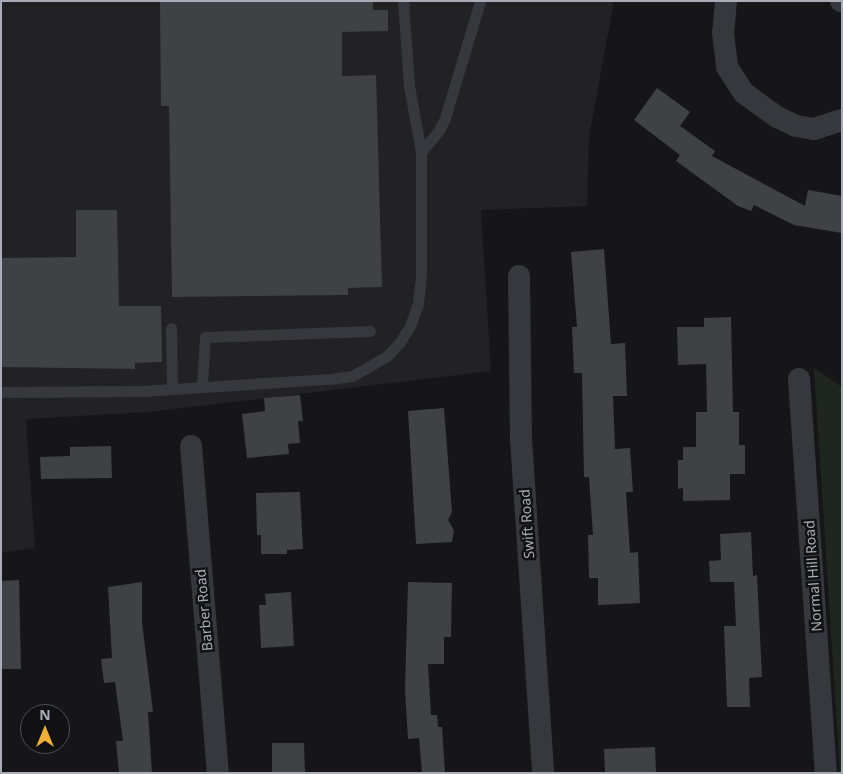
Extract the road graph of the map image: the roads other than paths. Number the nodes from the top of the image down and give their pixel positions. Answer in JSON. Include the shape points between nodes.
{"nodes":[{"id":1,"x":403,"y":1,"type":"edge"},
{"id":2,"x":480,"y":1,"type":"edge"},
{"id":3,"x":726,"y":1,"type":"edge"},
{"id":4,"x":842,"y":120,"type":"edge"},
{"id":5,"x":421,"y":152,"type":"junction"},
{"id":6,"x":519,"y":276,"type":"dead end"},
{"id":7,"x":170,"y":328,"type":"dead end"},
{"id":8,"x":370,"y":331,"type":"dead end"},
{"id":9,"x":799,"y":379,"type":"dead end"},
{"id":10,"x":202,"y":385,"type":"junction"},
{"id":11,"x":172,"y":388,"type":"junction"},
{"id":12,"x":1,"y":392,"type":"edge"},
{"id":13,"x":191,"y":446,"type":"dead end"},
{"id":14,"x":218,"y":773,"type":"edge"},
{"id":15,"x":543,"y":773,"type":"edge"},
{"id":16,"x":826,"y":773,"type":"edge"}],
"edges":[{"from":1,"to":5,"type":"lane","via":[[409,86]]},
{"from":2,"to":5,"type":"lane","via":[[445,118]]},
{"from":3,"to":4,"type":"street","via":[[723,33],[727,67],[744,93],[777,117],[796,126],[814,129]]},
{"from":5,"to":10,"type":"lane","via":[[418,304],[400,342],[371,368],[352,376]]},
{"from":6,"to":15,"type":"street","name":"Swift Road","via":[[521,439]]},
{"from":7,"to":11,"type":"lane"},
{"from":8,"to":10,"type":"lane","via":[[205,337]]},
{"from":9,"to":16,"type":"street","name":"Normal Hill Road"},
{"from":10,"to":11,"type":"lane"},
{"from":11,"to":12,"type":"lane"},
{"from":13,"to":14,"type":"street","name":"Barber Road"}]}
